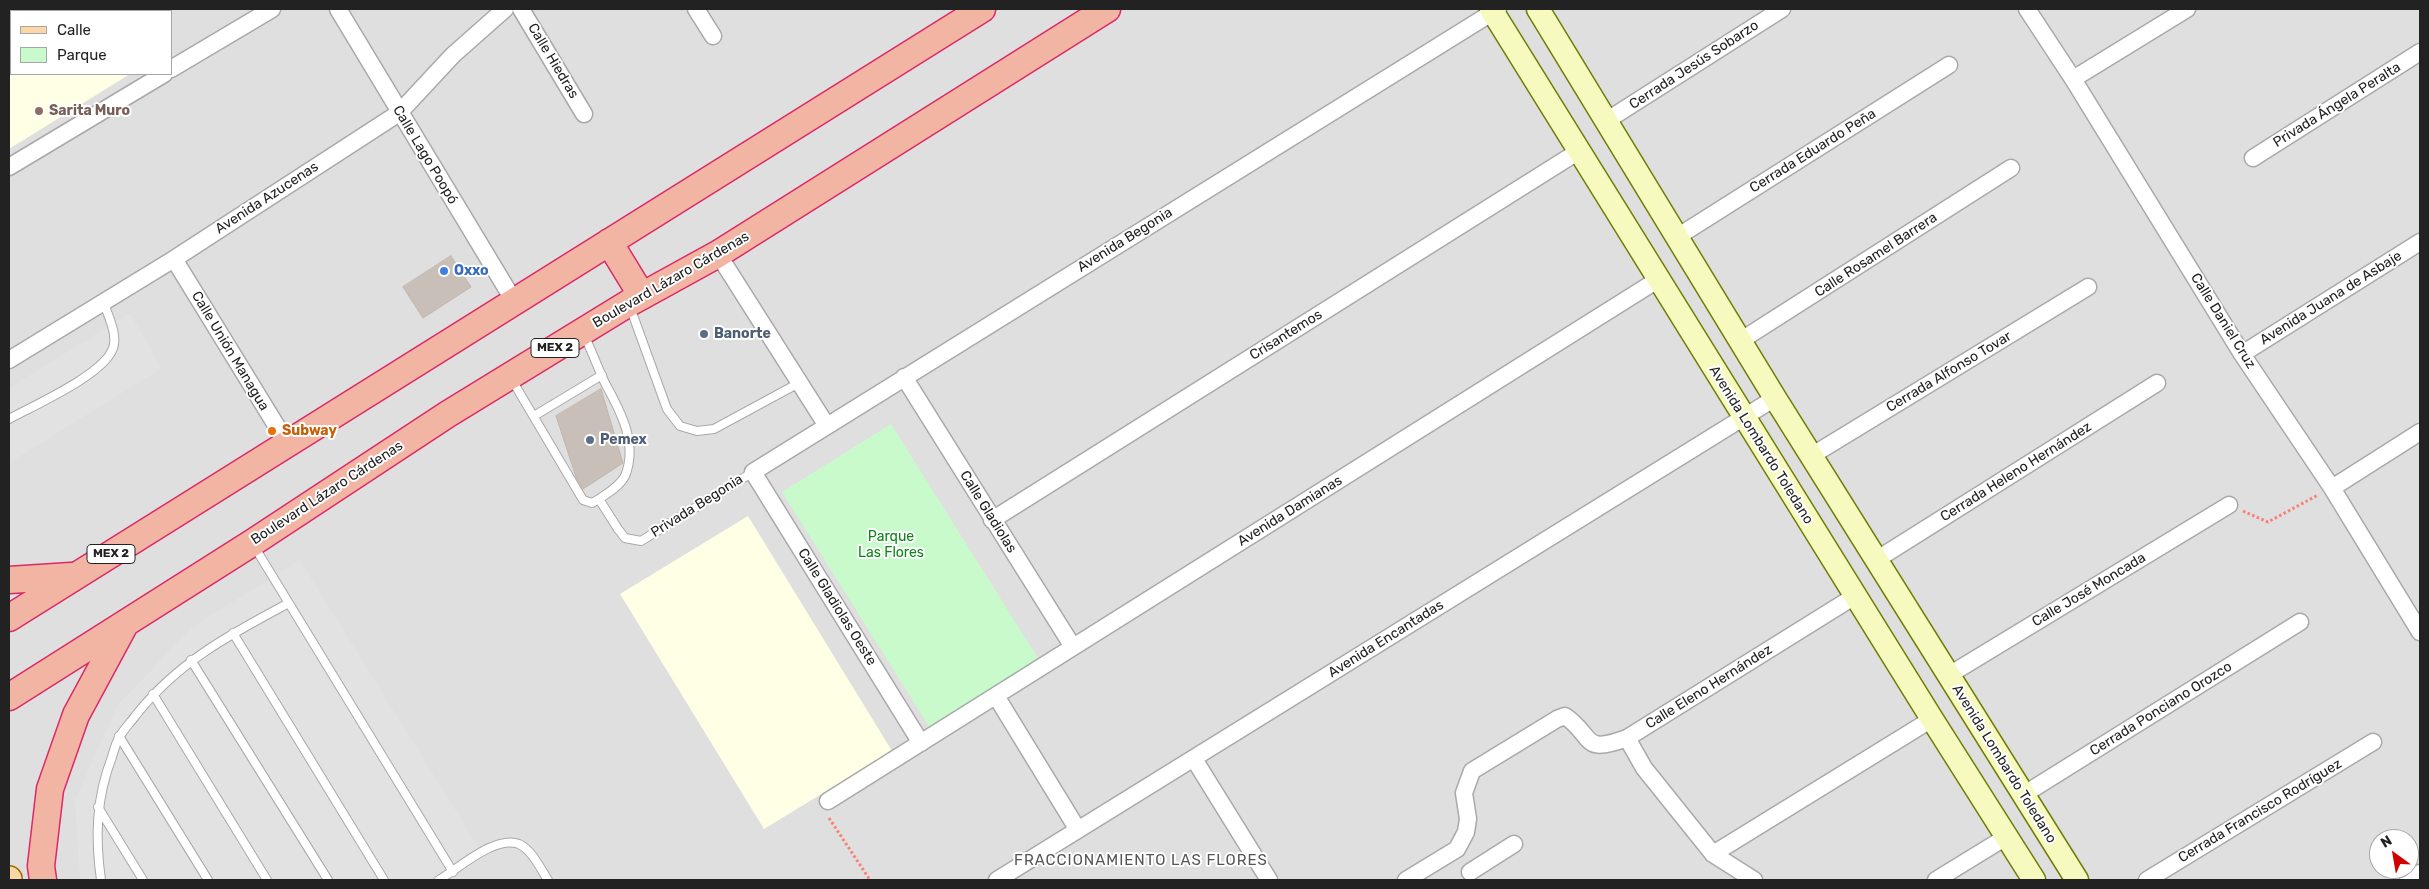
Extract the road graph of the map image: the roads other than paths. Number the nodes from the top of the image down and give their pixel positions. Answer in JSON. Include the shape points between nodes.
{"nodes":[{"id":1,"x":272,"y":9,"type":"edge"},
{"id":2,"x":338,"y":9,"type":"edge"},
{"id":3,"x":505,"y":9,"type":"edge"},
{"id":4,"x":521,"y":9,"type":"edge"},
{"id":5,"x":696,"y":9,"type":"edge"},
{"id":6,"x":982,"y":9,"type":"edge"},
{"id":7,"x":1107,"y":9,"type":"edge"},
{"id":8,"x":1540,"y":9,"type":"edge"},
{"id":9,"x":1782,"y":9,"type":"edge"},
{"id":10,"x":2027,"y":9,"type":"edge"},
{"id":11,"x":2187,"y":9,"type":"edge"},
{"id":12,"x":1494,"y":10,"type":"edge"},
{"id":13,"x":712,"y":36,"type":"dead end"},
{"id":14,"x":2420,"y":52,"type":"edge"},
{"id":15,"x":1950,"y":65,"type":"dead end"},
{"id":16,"x":172,"y":68,"type":"edge"},
{"id":17,"x":162,"y":75,"type":"edge"},
{"id":18,"x":2074,"y":79,"type":"junction"},
{"id":19,"x":399,"y":113,"type":"junction"},
{"id":20,"x":584,"y":114,"type":"dead end"},
{"id":21,"x":1606,"y":121,"type":"junction"},
{"id":22,"x":1580,"y":151,"type":"junction"},
{"id":23,"x":2253,"y":158,"type":"dead end"},
{"id":24,"x":9,"y":167,"type":"edge"},
{"id":25,"x":2011,"y":168,"type":"dead end"},
{"id":26,"x":1677,"y":237,"type":"junction"},
{"id":27,"x":609,"y":242,"type":"junction"},
{"id":28,"x":2420,"y":242,"type":"edge"},
{"id":29,"x":718,"y":254,"type":"junction"},
{"id":30,"x":174,"y":259,"type":"junction"},
{"id":31,"x":1659,"y":279,"type":"junction"},
{"id":32,"x":2088,"y":287,"type":"dead end"},
{"id":33,"x":514,"y":300,"type":"junction"},
{"id":34,"x":636,"y":300,"type":"junction"},
{"id":35,"x":104,"y":303,"type":"junction"},
{"id":36,"x":583,"y":332,"type":"junction"},
{"id":37,"x":1740,"y":341,"type":"junction"},
{"id":38,"x":2242,"y":354,"type":"junction"},
{"id":39,"x":9,"y":360,"type":"edge"},
{"id":40,"x":602,"y":375,"type":"junction"},
{"id":41,"x":510,"y":376,"type":"junction"},
{"id":42,"x":904,"y":377,"type":"junction"},
{"id":43,"x":799,"y":383,"type":"junction"},
{"id":44,"x":2157,"y":383,"type":"dead end"},
{"id":45,"x":1774,"y":398,"type":"junction"},
{"id":46,"x":534,"y":416,"type":"junction"},
{"id":47,"x":1743,"y":416,"type":"junction"},
{"id":48,"x":9,"y":419,"type":"edge"},
{"id":49,"x":827,"y":426,"type":"junction"},
{"id":50,"x":2420,"y":432,"type":"edge"},
{"id":51,"x":287,"y":443,"type":"junction"},
{"id":52,"x":1811,"y":456,"type":"junction"},
{"id":53,"x":753,"y":472,"type":"junction"},
{"id":54,"x":2332,"y":488,"type":"junction"},
{"id":55,"x":599,"y":499,"type":"junction"},
{"id":56,"x":2229,"y":505,"type":"road end"},
{"id":57,"x":992,"y":520,"type":"junction"},
{"id":58,"x":252,"y":543,"type":"junction"},
{"id":59,"x":1876,"y":560,"type":"junction"},
{"id":60,"x":76,"y":575,"type":"junction"},
{"id":61,"x":9,"y":580,"type":"edge"},
{"id":62,"x":1855,"y":596,"type":"junction"},
{"id":63,"x":288,"y":604,"type":"junction"},
{"id":64,"x":9,"y":618,"type":"edge"},
{"id":65,"x":2300,"y":622,"type":"dead end"},
{"id":66,"x":125,"y":624,"type":"junction"},
{"id":67,"x":2420,"y":632,"type":"edge"},
{"id":68,"x":233,"y":633,"type":"junction"},
{"id":69,"x":1073,"y":647,"type":"junction"},
{"id":70,"x":191,"y":660,"type":"junction"},
{"id":71,"x":1949,"y":675,"type":"junction"},
{"id":72,"x":153,"y":694,"type":"junction"},
{"id":73,"x":996,"y":696,"type":"junction"},
{"id":74,"x":9,"y":697,"type":"edge"},
{"id":75,"x":1932,"y":720,"type":"junction"},
{"id":76,"x":119,"y":736,"type":"junction"},
{"id":77,"x":1627,"y":738,"type":"junction"},
{"id":78,"x":921,"y":742,"type":"junction"},
{"id":79,"x":2373,"y":742,"type":"dead end"},
{"id":80,"x":1194,"y":759,"type":"junction"},
{"id":81,"x":2023,"y":795,"type":"junction"},
{"id":82,"x":828,"y":801,"type":"road end"},
{"id":83,"x":98,"y":807,"type":"junction"},
{"id":84,"x":1078,"y":830,"type":"junction"},
{"id":85,"x":2006,"y":837,"type":"junction"},
{"id":86,"x":1514,"y":844,"type":"dead end"},
{"id":87,"x":1457,"y":849,"type":"junction"},
{"id":88,"x":1713,"y":854,"type":"junction"},
{"id":89,"x":2063,"y":859,"type":"junction"},
{"id":90,"x":453,"y":872,"type":"junction"},
{"id":91,"x":2420,"y":873,"type":"edge"},
{"id":92,"x":1472,"y":876,"type":"edge"},
{"id":93,"x":2033,"y":879,"type":"edge"},
{"id":94,"x":43,"y":880,"type":"edge"},
{"id":95,"x":101,"y":880,"type":"edge"},
{"id":96,"x":143,"y":880,"type":"edge"},
{"id":97,"x":208,"y":880,"type":"edge"},
{"id":98,"x":266,"y":880,"type":"edge"},
{"id":99,"x":328,"y":880,"type":"edge"},
{"id":100,"x":384,"y":880,"type":"edge"},
{"id":101,"x":439,"y":880,"type":"edge"},
{"id":102,"x":548,"y":880,"type":"edge"},
{"id":103,"x":997,"y":880,"type":"edge"},
{"id":104,"x":1269,"y":880,"type":"edge"},
{"id":105,"x":1406,"y":880,"type":"edge"},
{"id":106,"x":1754,"y":880,"type":"edge"},
{"id":107,"x":1936,"y":880,"type":"edge"},
{"id":108,"x":2076,"y":880,"type":"edge"},
{"id":109,"x":2147,"y":880,"type":"edge"},
{"id":110,"x":2408,"y":880,"type":"edge"}],
"edges":[{"from":1,"to":16,"type":"street"},
{"from":2,"to":19,"type":"street","name":"Calle Lago Poopó"},
{"from":3,"to":19,"type":"street","name":"Avenida Azucenas","via":[[453,55]]},
{"from":4,"to":20,"type":"street","name":"Calle Hiedras"},
{"from":5,"to":13,"type":"street"},
{"from":6,"to":27,"type":"highway","number":"MEX 2"},
{"from":7,"to":29,"type":"highway","name":"Boulevard Lázaro Cárdenas","number":"MEX 2"},
{"from":8,"to":21,"type":"main road","name":"Avenida Lombardo Toledano"},
{"from":9,"to":21,"type":"street","name":"Cerrada Jesús Sobarzo"},
{"from":10,"to":18,"type":"street","name":"Calle Daniel Cruz"},
{"from":11,"to":18,"type":"street"},
{"from":12,"to":22,"type":"main road","name":"Avenida Lombardo Toledano"},
{"from":12,"to":42,"type":"street","name":"Avenida Begonia"},
{"from":14,"to":23,"type":"street","name":"Privada Ángela Peralta"},
{"from":15,"to":26,"type":"street","name":"Cerrada Eduardo Peña"},
{"from":17,"to":24,"type":"street"},
{"from":18,"to":38,"type":"street","name":"Calle Daniel Cruz"},
{"from":19,"to":30,"type":"street","name":"Avenida Azucenas"},
{"from":19,"to":33,"type":"street","name":"Calle Lago Poopó"},
{"from":21,"to":26,"type":"main road","name":"Avenida Lombardo Toledano"},
{"from":22,"to":31,"type":"main road","name":"Avenida Lombardo Toledano"},
{"from":22,"to":57,"type":"street","name":"Crisantemos"},
{"from":25,"to":37,"type":"street","name":"Calle Rosamel Barrera"},
{"from":26,"to":37,"type":"main road","name":"Avenida Lombardo Toledano"},
{"from":27,"to":33,"type":"highway","number":"MEX 2"},
{"from":27,"to":34,"type":"highway"},
{"from":28,"to":38,"type":"street","name":"Avenida Juana de Asbaje"},
{"from":29,"to":34,"type":"highway","name":"Boulevard Lázaro Cárdenas","number":"MEX 2"},
{"from":29,"to":43,"type":"street"},
{"from":30,"to":35,"type":"street","name":"Avenida Azucenas"},
{"from":30,"to":51,"type":"street","name":"Calle Unión Managua"},
{"from":31,"to":47,"type":"main road","name":"Avenida Lombardo Toledano"},
{"from":31,"to":69,"type":"street","name":"Avenida Damianas"},
{"from":32,"to":52,"type":"street","name":"Cerrada Alfonso Tovar"},
{"from":33,"to":51,"type":"highway","number":"MEX 2"},
{"from":34,"to":36,"type":"highway","name":"Boulevard Lázaro Cárdenas","number":"MEX 2"},
{"from":34,"to":43,"type":"lane","via":[[667,409],[680,426],[697,432],[714,428]]},
{"from":35,"to":39,"type":"street","name":"Avenida Azucenas"},
{"from":35,"to":48,"type":"lane","via":[[115,338],[113,349],[103,362],[71,387]]},
{"from":36,"to":40,"type":"lane"},
{"from":36,"to":41,"type":"highway","name":"Boulevard Lázaro Cárdenas","number":"MEX 2"},
{"from":37,"to":45,"type":"main road","name":"Avenida Lombardo Toledano"},
{"from":38,"to":54,"type":"street","name":"Calle Daniel Cruz"},
{"from":40,"to":46,"type":"lane"},
{"from":40,"to":55,"type":"lane","via":[[623,416],[628,451],[624,478],[616,488]]},
{"from":41,"to":46,"type":"lane"},
{"from":41,"to":58,"type":"highway","name":"Boulevard Lázaro Cárdenas","number":"MEX 2"},
{"from":42,"to":49,"type":"street","name":"Avenida Begonia"},
{"from":42,"to":57,"type":"street","name":"Calle Gladiolas"},
{"from":43,"to":49,"type":"street"},
{"from":44,"to":59,"type":"street","name":"Cerrada Heleno Hernández"},
{"from":45,"to":47,"type":"street","name":"Avenida Encantadas"},
{"from":45,"to":52,"type":"main road","name":"Avenida Lombardo Toledano"},
{"from":46,"to":55,"type":"lane","via":[[583,500],[592,503]]},
{"from":47,"to":62,"type":"main road","name":"Avenida Lombardo Toledano"},
{"from":47,"to":80,"type":"street","name":"Avenida Encantadas"},
{"from":49,"to":53,"type":"street","name":"Avenida Begonia"},
{"from":50,"to":54,"type":"street"},
{"from":51,"to":60,"type":"highway","number":"MEX 2"},
{"from":52,"to":59,"type":"main road","name":"Avenida Lombardo Toledano"},
{"from":53,"to":55,"type":"lane","name":"Privada Begonia","via":[[641,540],[625,538]]},
{"from":53,"to":78,"type":"street","name":"Calle Gladiolas Oeste"},
{"from":54,"to":67,"type":"street","name":"Calle Daniel Cruz"},
{"from":56,"to":71,"type":"street","name":"Calle José Moncada"},
{"from":57,"to":69,"type":"street","name":"Calle Gladiolas"},
{"from":58,"to":63,"type":"lane"},
{"from":58,"to":66,"type":"highway","name":"Boulevard Lázaro Cárdenas","number":"MEX 2"},
{"from":59,"to":71,"type":"main road","name":"Avenida Lombardo Toledano"},
{"from":60,"to":61,"type":"highway"},
{"from":60,"to":64,"type":"highway","number":"MEX 2"},
{"from":62,"to":75,"type":"main road","name":"Avenida Lombardo Toledano"},
{"from":62,"to":77,"type":"street","name":"Calle Eleno Hernández"},
{"from":63,"to":68,"type":"lane"},
{"from":63,"to":90,"type":"lane"},
{"from":65,"to":81,"type":"street","name":"Cerrada Ponciano Orozco"},
{"from":66,"to":74,"type":"highway","name":"Boulevard Lázaro Cárdenas","number":"MEX 2"},
{"from":66,"to":94,"type":"highway","via":[[76,715],[50,789],[41,866]]},
{"from":68,"to":70,"type":"lane"},
{"from":68,"to":100,"type":"lane"},
{"from":69,"to":73,"type":"street","name":"Avenida Damianas"},
{"from":70,"to":72,"type":"lane"},
{"from":70,"to":99,"type":"lane"},
{"from":71,"to":81,"type":"main road","name":"Avenida Lombardo Toledano"},
{"from":72,"to":76,"type":"lane"},
{"from":72,"to":98,"type":"lane"},
{"from":73,"to":78,"type":"street","name":"Avenida Damianas"},
{"from":73,"to":84,"type":"street"},
{"from":75,"to":85,"type":"main road","name":"Avenida Lombardo Toledano"},
{"from":75,"to":88,"type":"street"},
{"from":76,"to":83,"type":"lane"},
{"from":76,"to":97,"type":"lane"},
{"from":77,"to":87,"type":"street","name":"Calle Eleno Hernández","via":[[1596,745],[1565,716],[1472,771],[1464,793],[1468,819],[1466,832]]},
{"from":77,"to":88,"type":"street","via":[[1644,768]]},
{"from":78,"to":82,"type":"street","name":"Avenida Damianas"},
{"from":79,"to":109,"type":"street","name":"Cerrada Francisco Rodríguez"},
{"from":80,"to":84,"type":"street","name":"Avenida Encantadas"},
{"from":80,"to":104,"type":"street"},
{"from":81,"to":89,"type":"main road","name":"Avenida Lombardo Toledano"},
{"from":83,"to":95,"type":"lane","via":[[96,848]]},
{"from":83,"to":96,"type":"lane"},
{"from":84,"to":103,"type":"street","name":"Avenida Encantadas"},
{"from":85,"to":93,"type":"main road","name":"Avenida Lombardo Toledano"},
{"from":85,"to":107,"type":"street"},
{"from":86,"to":92,"type":"street"},
{"from":87,"to":92,"type":"street"},
{"from":87,"to":105,"type":"street"},
{"from":88,"to":106,"type":"street"},
{"from":89,"to":93,"type":"main road"},
{"from":89,"to":108,"type":"main road","name":"Avenida Lombardo Toledano"},
{"from":90,"to":101,"type":"lane"},
{"from":90,"to":102,"type":"lane","via":[[491,846],[506,842],[519,844],[532,855]]},
{"from":91,"to":110,"type":"street"}]}
